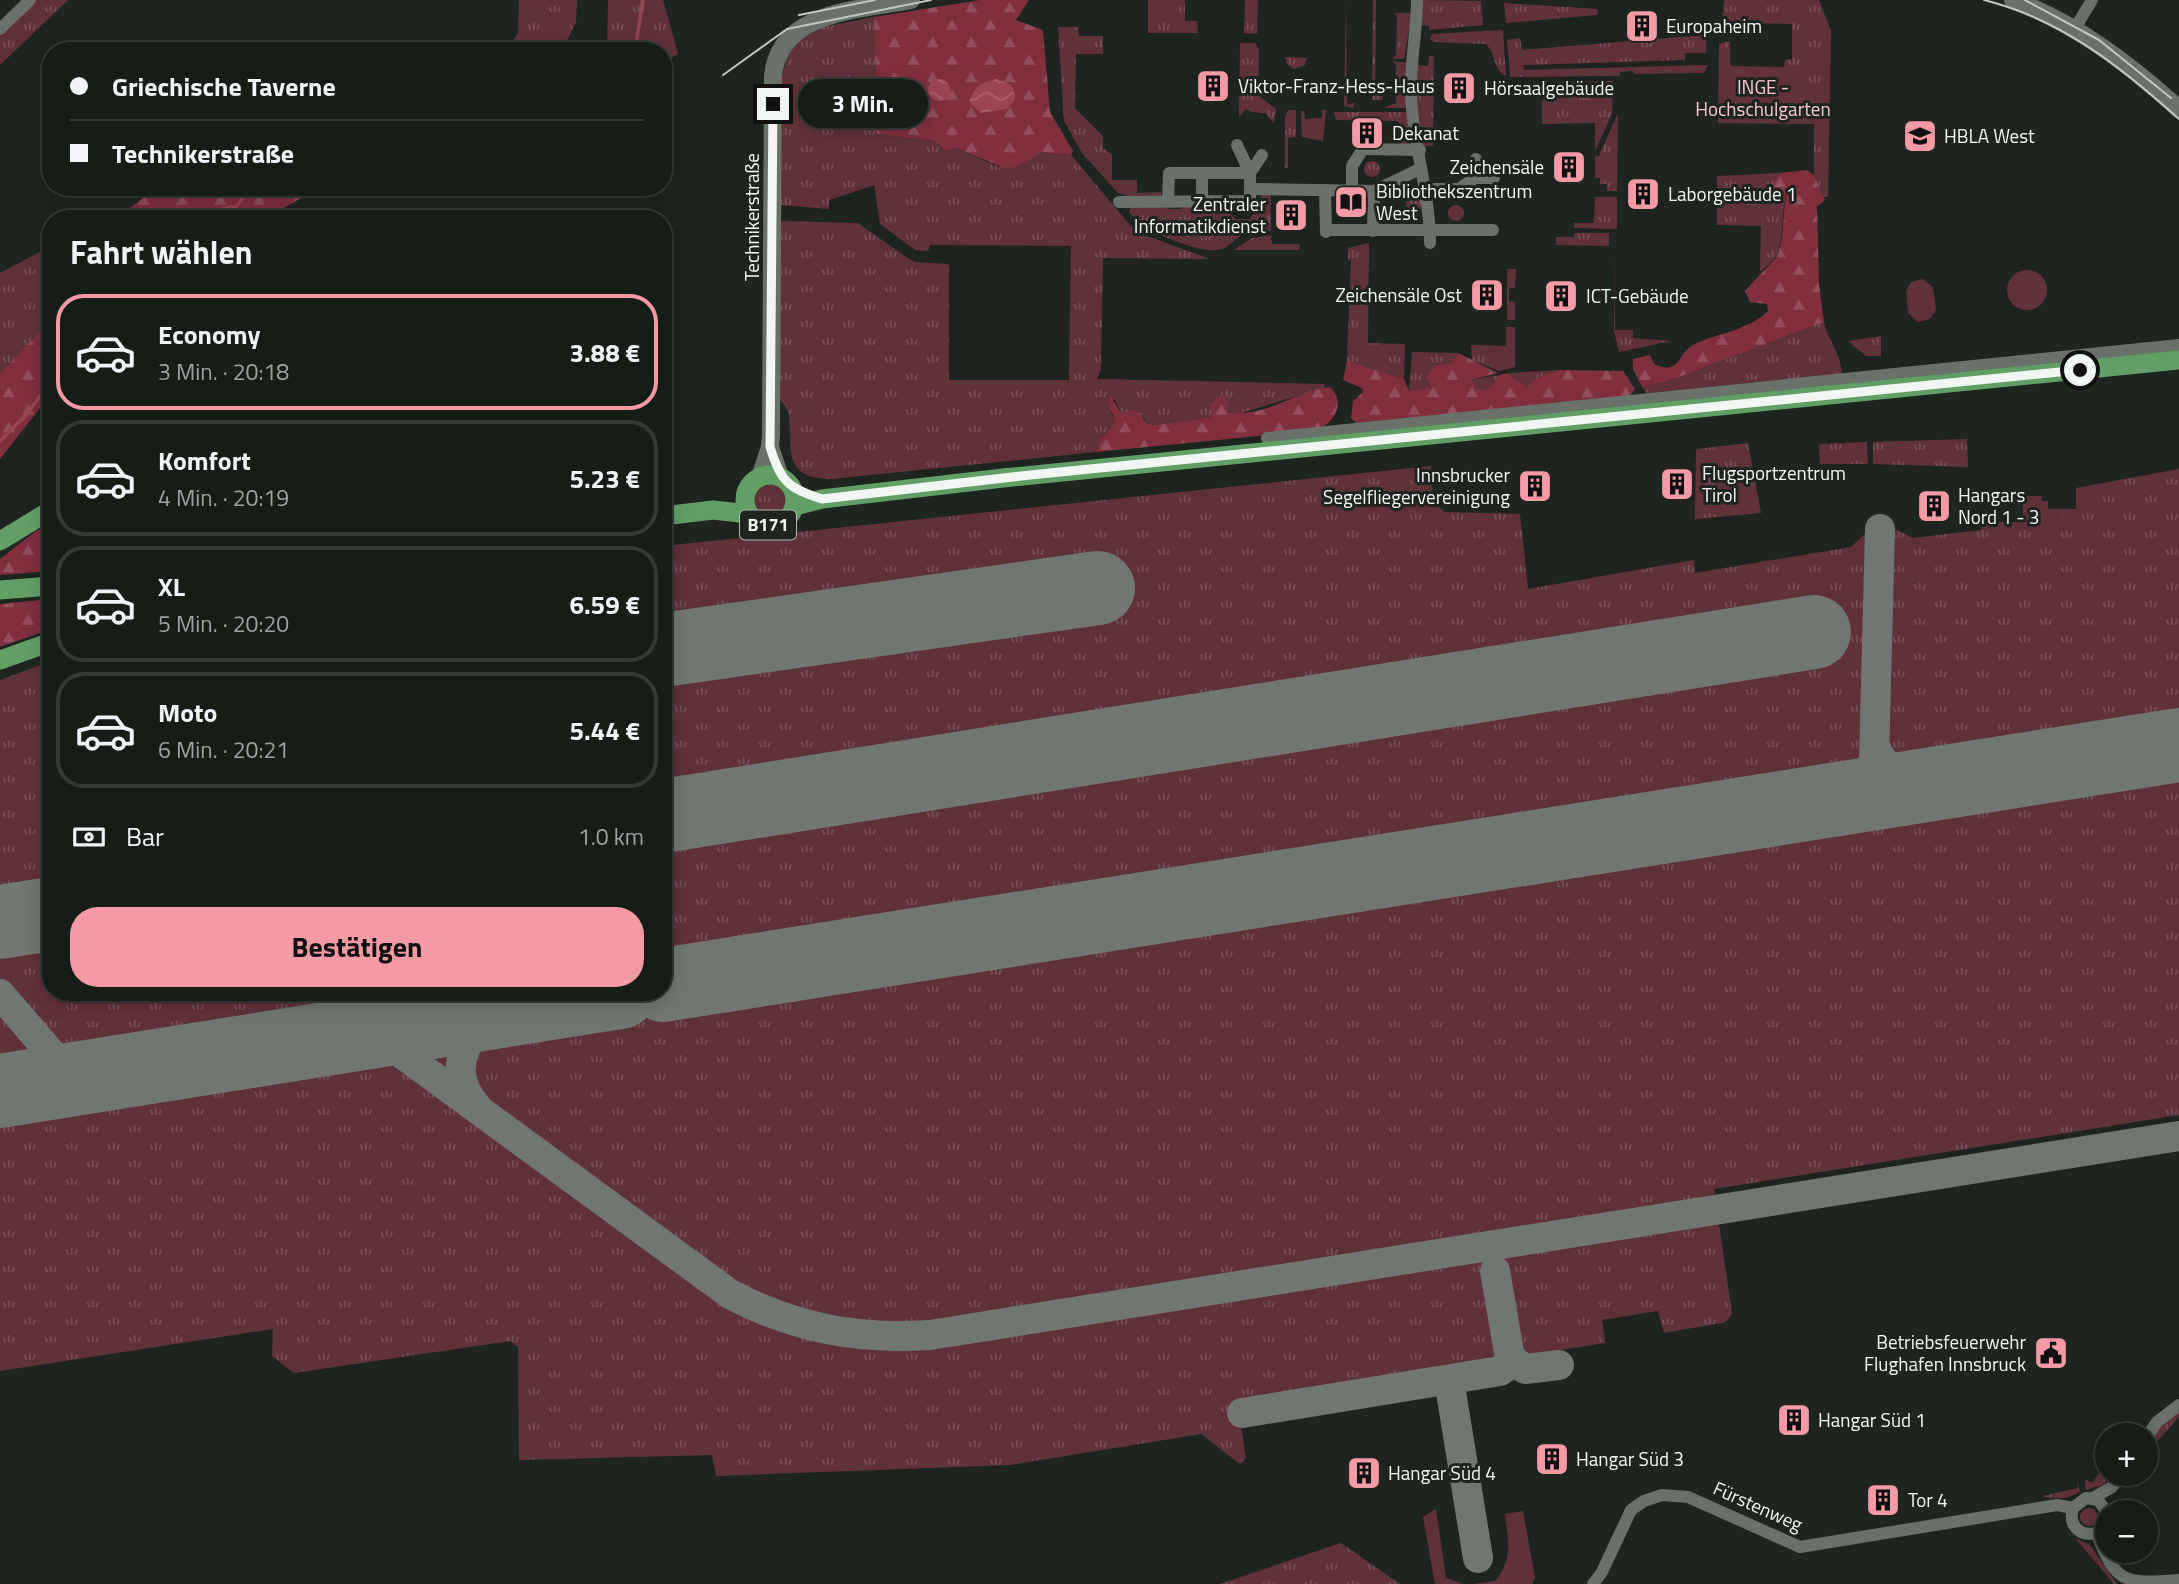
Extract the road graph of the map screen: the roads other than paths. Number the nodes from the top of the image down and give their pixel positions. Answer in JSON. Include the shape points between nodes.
{"nodes":[{"id":1,"x":30,"y":0,"type":"edge"},
{"id":2,"x":911,"y":0,"type":"edge"},
{"id":3,"x":2013,"y":0,"type":"edge"},
{"id":4,"x":2092,"y":0,"type":"edge"},
{"id":5,"x":1415,"y":8,"type":"edge"},
{"id":6,"x":0,"y":29,"type":"edge"},
{"id":7,"x":2074,"y":30,"type":"junction"},
{"id":8,"x":2179,"y":110,"type":"edge"},
{"id":9,"x":1237,"y":145,"type":"dead end"},
{"id":10,"x":1420,"y":150,"type":"junction"},
{"id":11,"x":1262,"y":155,"type":"dead end"},
{"id":12,"x":1476,"y":159,"type":"dead end"},
{"id":13,"x":1420,"y":169,"type":"junction"},
{"id":14,"x":1202,"y":173,"type":"junction"},
{"id":15,"x":1250,"y":173,"type":"junction"},
{"id":16,"x":1475,"y":178,"type":"junction"},
{"id":17,"x":1494,"y":178,"type":"dead end"},
{"id":18,"x":1250,"y":189,"type":"junction"},
{"id":19,"x":1424,"y":189,"type":"junction"},
{"id":20,"x":1325,"y":190,"type":"junction"},
{"id":21,"x":1352,"y":191,"type":"junction"},
{"id":22,"x":1374,"y":191,"type":"junction"},
{"id":23,"x":1168,"y":201,"type":"junction"},
{"id":24,"x":1202,"y":201,"type":"junction"},
{"id":25,"x":1119,"y":202,"type":"dead end"},
{"id":26,"x":1430,"y":229,"type":"junction"},
{"id":27,"x":1493,"y":230,"type":"dead end"},
{"id":28,"x":1373,"y":231,"type":"junction"},
{"id":29,"x":1430,"y":243,"type":"dead end"},
{"id":30,"x":2179,"y":345,"type":"edge"},
{"id":31,"x":2179,"y":360,"type":"edge"},
{"id":32,"x":1267,"y":438,"type":"dead end"},
{"id":33,"x":770,"y":447,"type":"junction"},
{"id":34,"x":760,"y":477,"type":"junction"},
{"id":35,"x":790,"y":491,"type":"junction"},
{"id":36,"x":746,"y":494,"type":"junction"},
{"id":37,"x":713,"y":510,"type":"junction"},
{"id":38,"x":749,"y":514,"type":"junction"},
{"id":39,"x":42,"y":515,"type":"edge"},
{"id":40,"x":672,"y":515,"type":"edge"},
{"id":41,"x":0,"y":541,"type":"edge"},
{"id":42,"x":42,"y":587,"type":"edge"},
{"id":43,"x":0,"y":590,"type":"edge"},
{"id":44,"x":42,"y":645,"type":"edge"},
{"id":45,"x":0,"y":660,"type":"edge"},
{"id":46,"x":2179,"y":1405,"type":"edge"},
{"id":47,"x":2156,"y":1423,"type":"edge"},
{"id":48,"x":2113,"y":1486,"type":"edge"},
{"id":49,"x":2093,"y":1498,"type":"junction"},
{"id":50,"x":2097,"y":1500,"type":"edge"},
{"id":51,"x":2073,"y":1508,"type":"junction"},
{"id":52,"x":2039,"y":1509,"type":"junction"},
{"id":53,"x":2073,"y":1524,"type":"junction"},
{"id":54,"x":2095,"y":1533,"type":"edge"},
{"id":55,"x":2108,"y":1563,"type":"edge"},
{"id":56,"x":2179,"y":1580,"type":"edge"},
{"id":57,"x":1593,"y":1584,"type":"edge"}],
"edges":[{"from":1,"to":6,"type":"street"},
{"from":2,"to":33,"type":"street","name":"Technikerstraße","via":[[812,21],[791,36],[777,58],[773,77]]},
{"from":3,"to":7,"type":"street"},
{"from":4,"to":7,"type":"street"},
{"from":5,"to":10,"type":"street","via":[[1411,86]]},
{"from":7,"to":8,"type":"street","via":[[2129,67]]},
{"from":9,"to":15,"type":"street"},
{"from":10,"to":13,"type":"street"},
{"from":10,"to":21,"type":"street","via":[[1365,147],[1350,166]]},
{"from":11,"to":15,"type":"street"},
{"from":12,"to":16,"type":"street"},
{"from":13,"to":19,"type":"street"},
{"from":13,"to":22,"type":"street"},
{"from":14,"to":15,"type":"street"},
{"from":14,"to":23,"type":"street","via":[[1169,173]]},
{"from":14,"to":24,"type":"street"},
{"from":15,"to":18,"type":"street"},
{"from":16,"to":17,"type":"street"},
{"from":16,"to":19,"type":"street","via":[[1459,189]]},
{"from":18,"to":20,"type":"street"},
{"from":18,"to":24,"type":"street","via":[[1250,201]]},
{"from":19,"to":26,"type":"street"},
{"from":20,"to":21,"type":"street"},
{"from":20,"to":28,"type":"street","via":[[1326,231]]},
{"from":21,"to":22,"type":"street"},
{"from":22,"to":28,"type":"street"},
{"from":23,"to":24,"type":"street"},
{"from":23,"to":25,"type":"street"},
{"from":26,"to":27,"type":"street"},
{"from":26,"to":28,"type":"street"},
{"from":26,"to":29,"type":"street"},
{"from":30,"to":32,"type":"street"},
{"from":31,"to":35,"type":"main road","number":"B171","via":[[822,499]]},
{"from":33,"to":34,"type":"street","name":"Technikerstraße"},
{"from":33,"to":35,"type":"street","name":"Technikerstraße"},
{"from":34,"to":35,"type":"main road","number":"B171"},
{"from":34,"to":36,"type":"main road","number":"B171"},
{"from":35,"to":38,"type":"main road","number":"B171","via":[[787,520],[762,524]]},
{"from":36,"to":37,"type":"main road","number":"B171"},
{"from":36,"to":38,"type":"main road","number":"B171"},
{"from":37,"to":38,"type":"main road","number":"B171"},
{"from":37,"to":40,"type":"main road","number":"B171"},
{"from":39,"to":41,"type":"main road"},
{"from":42,"to":43,"type":"main road"},
{"from":44,"to":45,"type":"main road"},
{"from":46,"to":47,"type":"street"},
{"from":48,"to":49,"type":"street"},
{"from":49,"to":50,"type":"street"},
{"from":49,"to":51,"type":"street","via":[[2081,1500]]},
{"from":51,"to":52,"type":"street","name":"Fürstenweg"},
{"from":51,"to":53,"type":"street"},
{"from":52,"to":53,"type":"street"},
{"from":52,"to":57,"type":"street","name":"Fürstenweg","via":[[1800,1547],[1688,1497],[1662,1495],[1631,1510]]},
{"from":53,"to":54,"type":"street","via":[[2080,1532]]},
{"from":55,"to":56,"type":"street","via":[[2119,1577],[2144,1583]]}]}
